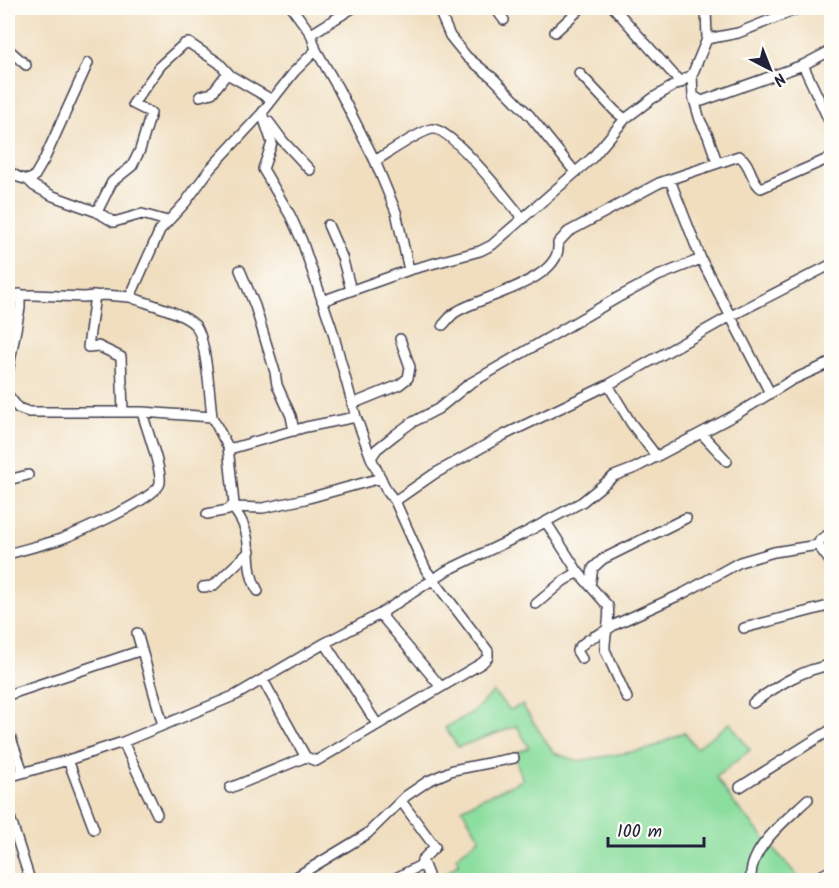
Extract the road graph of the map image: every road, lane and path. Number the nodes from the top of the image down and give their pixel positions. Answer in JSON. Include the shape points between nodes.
{"nodes":[{"id":1,"x":292,"y":8,"type":"edge"},
{"id":2,"x":353,"y":8,"type":"edge"},
{"id":3,"x":438,"y":8,"type":"edge"},
{"id":4,"x":495,"y":8,"type":"edge"},
{"id":5,"x":581,"y":8,"type":"edge"},
{"id":6,"x":614,"y":8,"type":"edge"},
{"id":7,"x":706,"y":8,"type":"edge"},
{"id":8,"x":800,"y":8,"type":"edge"},
{"id":9,"x":504,"y":20,"type":"dead end"},
{"id":10,"x":555,"y":32,"type":"dead end"},
{"id":11,"x":311,"y":34,"type":"junction"},
{"id":12,"x":707,"y":39,"type":"junction"},
{"id":13,"x":8,"y":49,"type":"edge"},
{"id":14,"x":316,"y":50,"type":"junction"},
{"id":15,"x":831,"y":50,"type":"edge"},
{"id":16,"x":88,"y":63,"type":"dead end"},
{"id":17,"x":26,"y":65,"type":"dead end"},
{"id":18,"x":803,"y":65,"type":"junction"},
{"id":19,"x":579,"y":74,"type":"dead end"},
{"id":20,"x":692,"y":75,"type":"junction"},
{"id":21,"x":231,"y":76,"type":"junction"},
{"id":22,"x":681,"y":83,"type":"junction"},
{"id":23,"x":200,"y":96,"type":"dead end"},
{"id":24,"x":693,"y":96,"type":"junction"},
{"id":25,"x":272,"y":100,"type":"junction"},
{"id":26,"x":262,"y":113,"type":"junction"},
{"id":27,"x":625,"y":118,"type":"junction"},
{"id":28,"x":831,"y":127,"type":"edge"},
{"id":29,"x":831,"y":157,"type":"edge"},
{"id":30,"x":375,"y":161,"type":"junction"},
{"id":31,"x":717,"y":162,"type":"junction"},
{"id":32,"x":310,"y":170,"type":"dead end"},
{"id":33,"x":8,"y":171,"type":"edge"},
{"id":34,"x":575,"y":172,"type":"junction"},
{"id":35,"x":28,"y":180,"type":"junction"},
{"id":36,"x":670,"y":180,"type":"junction"},
{"id":37,"x":98,"y":212,"type":"junction"},
{"id":38,"x":523,"y":219,"type":"junction"},
{"id":39,"x":167,"y":220,"type":"junction"},
{"id":40,"x":328,"y":225,"type":"dead end"},
{"id":41,"x":701,"y":259,"type":"junction"},
{"id":42,"x":831,"y":264,"type":"edge"},
{"id":43,"x":240,"y":270,"type":"dead end"},
{"id":44,"x":409,"y":270,"type":"junction"},
{"id":45,"x":351,"y":290,"type":"junction"},
{"id":46,"x":8,"y":294,"type":"edge"},
{"id":47,"x":20,"y":294,"type":"junction"},
{"id":48,"x":95,"y":295,"type":"junction"},
{"id":49,"x":130,"y":297,"type":"junction"},
{"id":50,"x":322,"y":302,"type":"junction"},
{"id":51,"x":729,"y":317,"type":"junction"},
{"id":52,"x":443,"y":325,"type":"dead end"},
{"id":53,"x":400,"y":339,"type":"dead end"},
{"id":54,"x":831,"y":362,"type":"edge"},
{"id":55,"x":8,"y":372,"type":"edge"},
{"id":56,"x":608,"y":385,"type":"junction"},
{"id":57,"x":770,"y":393,"type":"junction"},
{"id":58,"x":8,"y":395,"type":"edge"},
{"id":59,"x":352,"y":404,"type":"junction"},
{"id":60,"x":123,"y":412,"type":"junction"},
{"id":61,"x":142,"y":412,"type":"junction"},
{"id":62,"x":212,"y":417,"type":"junction"},
{"id":63,"x":356,"y":417,"type":"junction"},
{"id":64,"x":294,"y":431,"type":"junction"},
{"id":65,"x":701,"y":433,"type":"junction"},
{"id":66,"x":228,"y":447,"type":"junction"},
{"id":67,"x":657,"y":457,"type":"junction"},
{"id":68,"x":371,"y":458,"type":"junction"},
{"id":69,"x":727,"y":461,"type":"dead end"},
{"id":70,"x":28,"y":475,"type":"dead end"},
{"id":71,"x":381,"y":477,"type":"junction"},
{"id":72,"x":8,"y":480,"type":"edge"},
{"id":73,"x":395,"y":501,"type":"junction"},
{"id":74,"x":232,"y":507,"type":"junction"},
{"id":75,"x":207,"y":514,"type":"dead end"},
{"id":76,"x":686,"y":518,"type":"dead end"},
{"id":77,"x":546,"y":522,"type":"junction"},
{"id":78,"x":831,"y":532,"type":"edge"},
{"id":79,"x":818,"y":545,"type":"junction"},
{"id":80,"x":250,"y":551,"type":"junction"},
{"id":81,"x":8,"y":554,"type":"edge"},
{"id":82,"x":831,"y":564,"type":"edge"},
{"id":83,"x":426,"y":570,"type":"junction"},
{"id":84,"x":578,"y":572,"type":"junction"},
{"id":85,"x":434,"y":579,"type":"junction"},
{"id":86,"x":590,"y":586,"type":"junction"},
{"id":87,"x":203,"y":587,"type":"dead end"},
{"id":88,"x":258,"y":591,"type":"dead end"},
{"id":89,"x":417,"y":592,"type":"junction"},
{"id":90,"x":536,"y":604,"type":"dead end"},
{"id":91,"x":831,"y":605,"type":"edge"},
{"id":92,"x":380,"y":614,"type":"junction"},
{"id":93,"x":744,"y":628,"type":"dead end"},
{"id":94,"x":606,"y":631,"type":"junction"},
{"id":95,"x":137,"y":633,"type":"dead end"},
{"id":96,"x":325,"y":643,"type":"junction"},
{"id":97,"x":142,"y":650,"type":"junction"},
{"id":98,"x":582,"y":659,"type":"dead end"},
{"id":99,"x":831,"y":665,"type":"edge"},
{"id":100,"x":263,"y":680,"type":"junction"},
{"id":101,"x":441,"y":687,"type":"junction"},
{"id":102,"x":8,"y":695,"type":"edge"},
{"id":103,"x":627,"y":698,"type":"dead end"},
{"id":104,"x":753,"y":703,"type":"dead end"},
{"id":105,"x":377,"y":724,"type":"junction"},
{"id":106,"x":163,"y":725,"type":"junction"},
{"id":107,"x":831,"y":729,"type":"edge"},
{"id":108,"x":8,"y":730,"type":"edge"},
{"id":109,"x":123,"y":741,"type":"junction"},
{"id":110,"x":306,"y":757,"type":"junction"},
{"id":111,"x":514,"y":758,"type":"dead end"},
{"id":112,"x":68,"y":760,"type":"junction"},
{"id":113,"x":23,"y":772,"type":"junction"},
{"id":114,"x":8,"y":777,"type":"edge"},
{"id":115,"x":740,"y":786,"type":"dead end"},
{"id":116,"x":230,"y":788,"type":"dead end"},
{"id":117,"x":808,"y":800,"type":"dead end"},
{"id":118,"x":401,"y":801,"type":"junction"},
{"id":119,"x":8,"y":811,"type":"edge"},
{"id":120,"x":157,"y":814,"type":"dead end"},
{"id":121,"x":94,"y":829,"type":"dead end"},
{"id":122,"x":831,"y":870,"type":"edge"},
{"id":123,"x":427,"y":874,"type":"edge"},
{"id":124,"x":30,"y":880,"type":"edge"},
{"id":125,"x":291,"y":880,"type":"edge"},
{"id":126,"x":392,"y":880,"type":"edge"},
{"id":127,"x":752,"y":880,"type":"edge"},
{"id":128,"x":812,"y":880,"type":"edge"}],
"edges":[{"from":1,"to":11,"type":"street"},
{"from":2,"to":11,"type":"street"},
{"from":3,"to":34,"type":"street","via":[[450,36],[467,57],[530,116]]},
{"from":4,"to":9,"type":"street"},
{"from":5,"to":10,"type":"street"},
{"from":6,"to":22,"type":"street"},
{"from":7,"to":12,"type":"street"},
{"from":8,"to":12,"type":"street","via":[[738,33]]},
{"from":11,"to":14,"type":"street"},
{"from":12,"to":20,"type":"street"},
{"from":13,"to":17,"type":"street"},
{"from":14,"to":25,"type":"street"},
{"from":14,"to":30,"type":"street"},
{"from":15,"to":18,"type":"street"},
{"from":16,"to":35,"type":"street","via":[[44,160]]},
{"from":18,"to":24,"type":"street","via":[[702,102]]},
{"from":18,"to":28,"type":"street"},
{"from":19,"to":27,"type":"street"},
{"from":20,"to":22,"type":"street"},
{"from":20,"to":24,"type":"street"},
{"from":21,"to":23,"type":"street","via":[[226,75],[212,93]]},
{"from":21,"to":25,"type":"street"},
{"from":21,"to":37,"type":"street","via":[[189,43],[161,65],[133,104],[151,113],[140,150],[132,166],[112,182]]},
{"from":22,"to":27,"type":"street"},
{"from":24,"to":31,"type":"street"},
{"from":25,"to":26,"type":"street"},
{"from":26,"to":32,"type":"street"},
{"from":26,"to":39,"type":"street"},
{"from":26,"to":50,"type":"street","via":[[272,143],[263,169],[302,241]]},
{"from":27,"to":34,"type":"street"},
{"from":29,"to":31,"type":"street","via":[[761,188],[743,158]]},
{"from":30,"to":38,"type":"street","via":[[411,139],[436,130],[478,164]]},
{"from":30,"to":44,"type":"street","via":[[396,212]]},
{"from":31,"to":36,"type":"street"},
{"from":33,"to":35,"type":"street"},
{"from":34,"to":38,"type":"street"},
{"from":35,"to":37,"type":"street","via":[[53,196]]},
{"from":36,"to":41,"type":"street"},
{"from":36,"to":52,"type":"street","via":[[577,227],[560,238],[556,259],[544,270],[455,312]]},
{"from":37,"to":39,"type":"street","via":[[114,222],[142,214]]},
{"from":38,"to":44,"type":"street","via":[[480,251]]},
{"from":39,"to":49,"type":"street"},
{"from":40,"to":45,"type":"street"},
{"from":41,"to":51,"type":"street"},
{"from":41,"to":68,"type":"street","via":[[617,298],[469,384],[438,409],[396,434]]},
{"from":42,"to":51,"type":"street"},
{"from":43,"to":64,"type":"street"},
{"from":44,"to":45,"type":"street"},
{"from":45,"to":50,"type":"street"},
{"from":46,"to":47,"type":"street"},
{"from":47,"to":48,"type":"street"},
{"from":47,"to":55,"type":"street"},
{"from":48,"to":49,"type":"street"},
{"from":48,"to":60,"type":"street","via":[[88,347],[98,346],[121,357]]},
{"from":49,"to":62,"type":"street","via":[[172,313],[199,329]]},
{"from":50,"to":59,"type":"street"},
{"from":51,"to":56,"type":"street"},
{"from":51,"to":57,"type":"street"},
{"from":53,"to":59,"type":"street","via":[[410,368],[408,378]]},
{"from":54,"to":57,"type":"street"},
{"from":56,"to":67,"type":"street"},
{"from":56,"to":73,"type":"street","via":[[504,435]]},
{"from":57,"to":65,"type":"street"},
{"from":58,"to":60,"type":"street","via":[[18,408],[29,412]]},
{"from":59,"to":63,"type":"street"},
{"from":60,"to":61,"type":"street"},
{"from":61,"to":62,"type":"street"},
{"from":61,"to":81,"type":"street","via":[[159,476],[155,492],[73,534]]},
{"from":62,"to":66,"type":"street"},
{"from":63,"to":64,"type":"street"},
{"from":63,"to":68,"type":"street"},
{"from":64,"to":66,"type":"street"},
{"from":65,"to":67,"type":"street"},
{"from":65,"to":69,"type":"street"},
{"from":66,"to":74,"type":"street","via":[[235,499]]},
{"from":67,"to":77,"type":"street","via":[[614,476],[582,502]]},
{"from":68,"to":71,"type":"street"},
{"from":70,"to":72,"type":"street"},
{"from":71,"to":73,"type":"street"},
{"from":71,"to":74,"type":"street","via":[[263,508]]},
{"from":73,"to":83,"type":"street"},
{"from":74,"to":75,"type":"street"},
{"from":74,"to":80,"type":"street","via":[[245,525]]},
{"from":76,"to":86,"type":"street","via":[[603,559],[593,568]]},
{"from":77,"to":84,"type":"street"},
{"from":77,"to":85,"type":"street"},
{"from":78,"to":79,"type":"street"},
{"from":79,"to":82,"type":"street"},
{"from":79,"to":94,"type":"street","via":[[740,562]]},
{"from":80,"to":87,"type":"street","via":[[213,586]]},
{"from":80,"to":88,"type":"street","via":[[250,573]]},
{"from":83,"to":85,"type":"street"},
{"from":83,"to":89,"type":"street"},
{"from":84,"to":86,"type":"street"},
{"from":84,"to":90,"type":"street"},
{"from":85,"to":89,"type":"street"},
{"from":85,"to":101,"type":"street","via":[[488,651],[482,663]]},
{"from":86,"to":94,"type":"street","via":[[608,606]]},
{"from":89,"to":92,"type":"street"},
{"from":91,"to":93,"type":"street"},
{"from":92,"to":96,"type":"street"},
{"from":92,"to":101,"type":"street"},
{"from":94,"to":98,"type":"street","via":[[579,647]]},
{"from":94,"to":103,"type":"street","via":[[606,650]]},
{"from":95,"to":97,"type":"street"},
{"from":96,"to":100,"type":"street"},
{"from":96,"to":105,"type":"street"},
{"from":97,"to":102,"type":"street"},
{"from":97,"to":106,"type":"street"},
{"from":99,"to":104,"type":"street","via":[[815,667]]},
{"from":100,"to":106,"type":"street"},
{"from":100,"to":110,"type":"street"},
{"from":101,"to":105,"type":"street"},
{"from":105,"to":110,"type":"street","via":[[316,761]]},
{"from":106,"to":109,"type":"street"},
{"from":107,"to":115,"type":"street"},
{"from":108,"to":113,"type":"street"},
{"from":109,"to":112,"type":"street"},
{"from":109,"to":120,"type":"street"},
{"from":110,"to":116,"type":"street"},
{"from":111,"to":118,"type":"street","via":[[439,775]]},
{"from":112,"to":113,"type":"street"},
{"from":112,"to":121,"type":"street"},
{"from":113,"to":114,"type":"street"},
{"from":117,"to":127,"type":"street","via":[[783,821],[760,849],[750,872]]},
{"from":118,"to":123,"type":"street","via":[[435,847],[422,860]]},
{"from":118,"to":125,"type":"street","via":[[367,834]]},
{"from":119,"to":124,"type":"street"},
{"from":122,"to":128,"type":"street"},
{"from":123,"to":126,"type":"street"}]}
